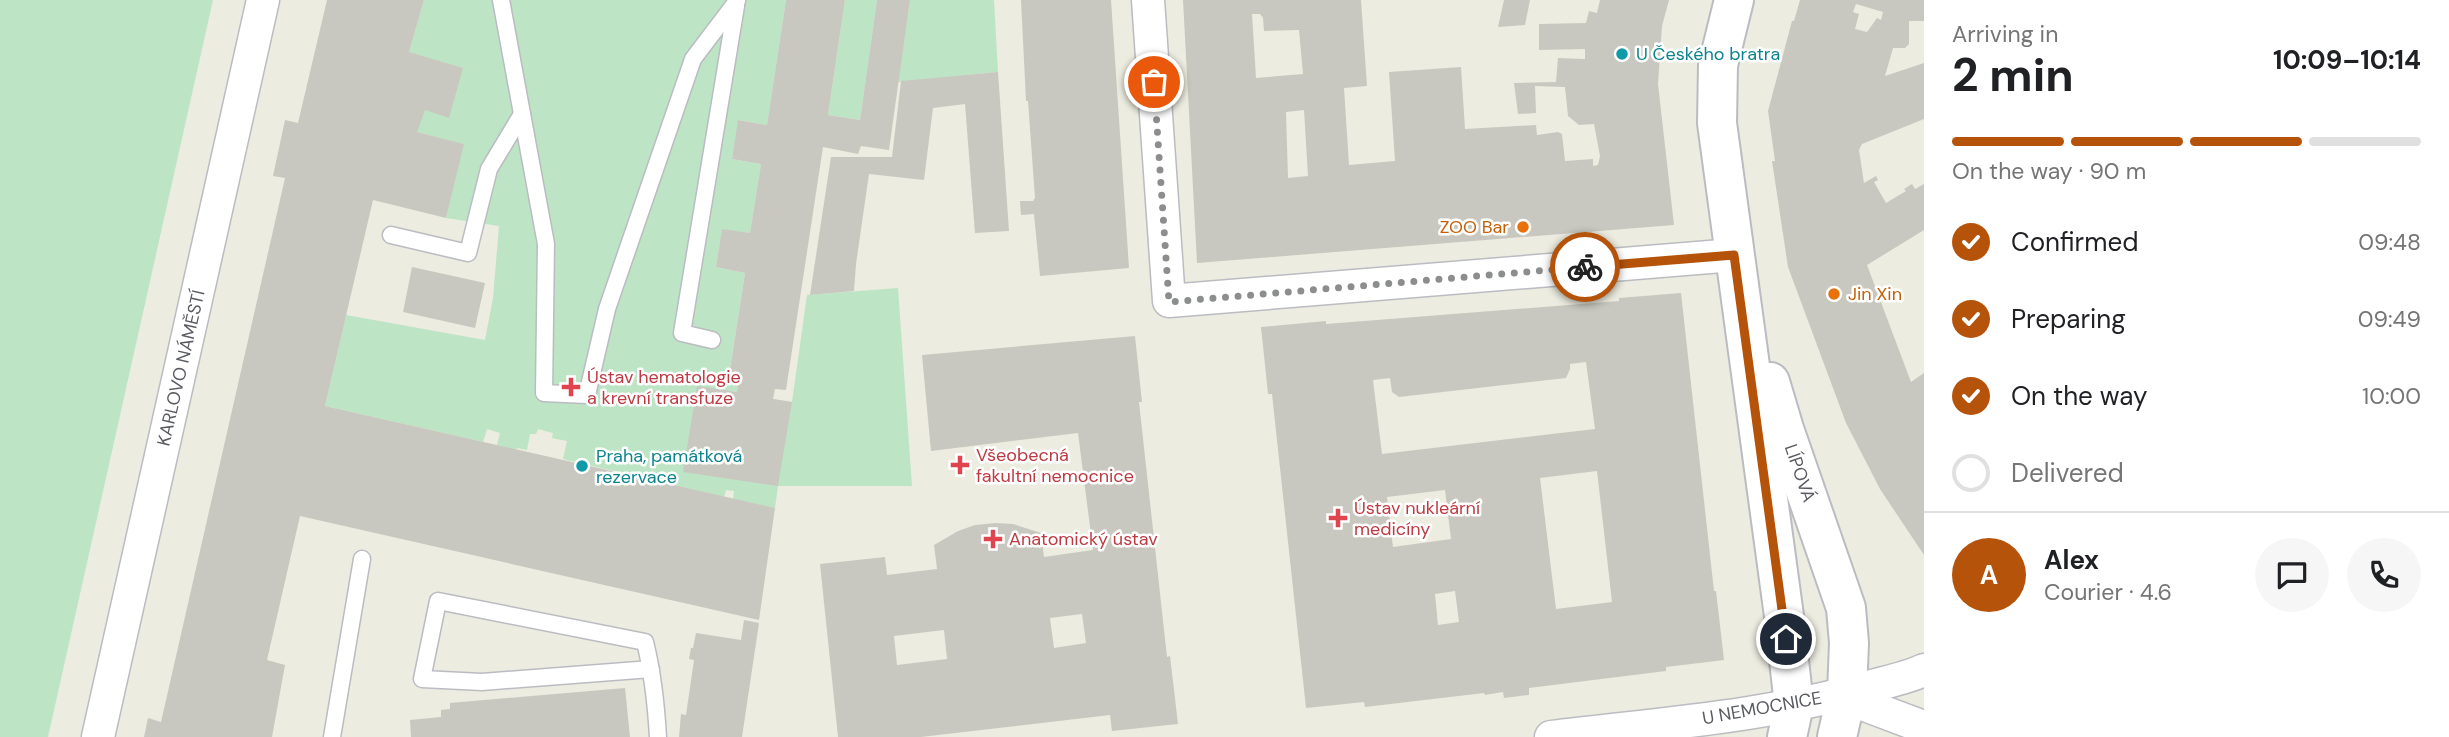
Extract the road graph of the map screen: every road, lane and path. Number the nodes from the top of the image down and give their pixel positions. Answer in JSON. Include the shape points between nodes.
{"nodes":[{"id":1,"x":263,"y":0,"type":"edge"},
{"id":2,"x":500,"y":0,"type":"edge"},
{"id":3,"x":737,"y":0,"type":"edge"},
{"id":4,"x":1148,"y":0,"type":"edge"},
{"id":5,"x":1734,"y":0,"type":"edge"},
{"id":6,"x":522,"y":114,"type":"junction"},
{"id":7,"x":391,"y":235,"type":"dead end"},
{"id":8,"x":1734,"y":255,"type":"junction"},
{"id":9,"x":712,"y":340,"type":"dead end"},
{"id":10,"x":362,"y":559,"type":"dead end"},
{"id":11,"x":651,"y":669,"type":"junction"},
{"id":12,"x":1924,"y":670,"type":"edge"},
{"id":13,"x":1847,"y":693,"type":"junction"},
{"id":14,"x":1790,"y":721,"type":"edge"},
{"id":15,"x":1924,"y":730,"type":"edge"},
{"id":16,"x":99,"y":737,"type":"edge"},
{"id":17,"x":332,"y":737,"type":"edge"},
{"id":18,"x":658,"y":737,"type":"edge"},
{"id":19,"x":1551,"y":737,"type":"edge"},
{"id":20,"x":1837,"y":737,"type":"edge"}],
"edges":[{"from":1,"to":16,"type":"street","name":"KARLOVO NÁMĚSTÍ"},
{"from":2,"to":6,"type":"lane"},
{"from":3,"to":6,"type":"lane","via":[[693,59],[607,309],[587,395],[544,393],[546,244]]},
{"from":3,"to":9,"type":"lane","via":[[682,333]]},
{"from":4,"to":8,"type":"street","via":[[1169,302]]},
{"from":5,"to":8,"type":"street","name":"LÍPOVÁ","via":[[1718,65],[1716,95]]},
{"from":6,"to":7,"type":"lane","via":[[489,169],[468,253]]},
{"from":8,"to":13,"type":"street","name":"LÍPOVÁ","via":[[1784,429],[1846,608]]},
{"from":8,"to":14,"type":"street","name":"LÍPOVÁ","via":[[1784,616]]},
{"from":10,"to":17,"type":"lane"},
{"from":11,"to":11,"type":"lane","via":[[645,642],[438,601],[422,679],[482,682]]},
{"from":11,"to":18,"type":"lane"},
{"from":12,"to":13,"type":"street","name":"U NEMOCNICE"},
{"from":13,"to":14,"type":"street","name":"U NEMOCNICE"},
{"from":13,"to":15,"type":"street"},
{"from":13,"to":20,"type":"street","name":"LÍPOVÁ"},
{"from":14,"to":19,"type":"street","name":"U NEMOCNICE","via":[[1723,716]]}]}
